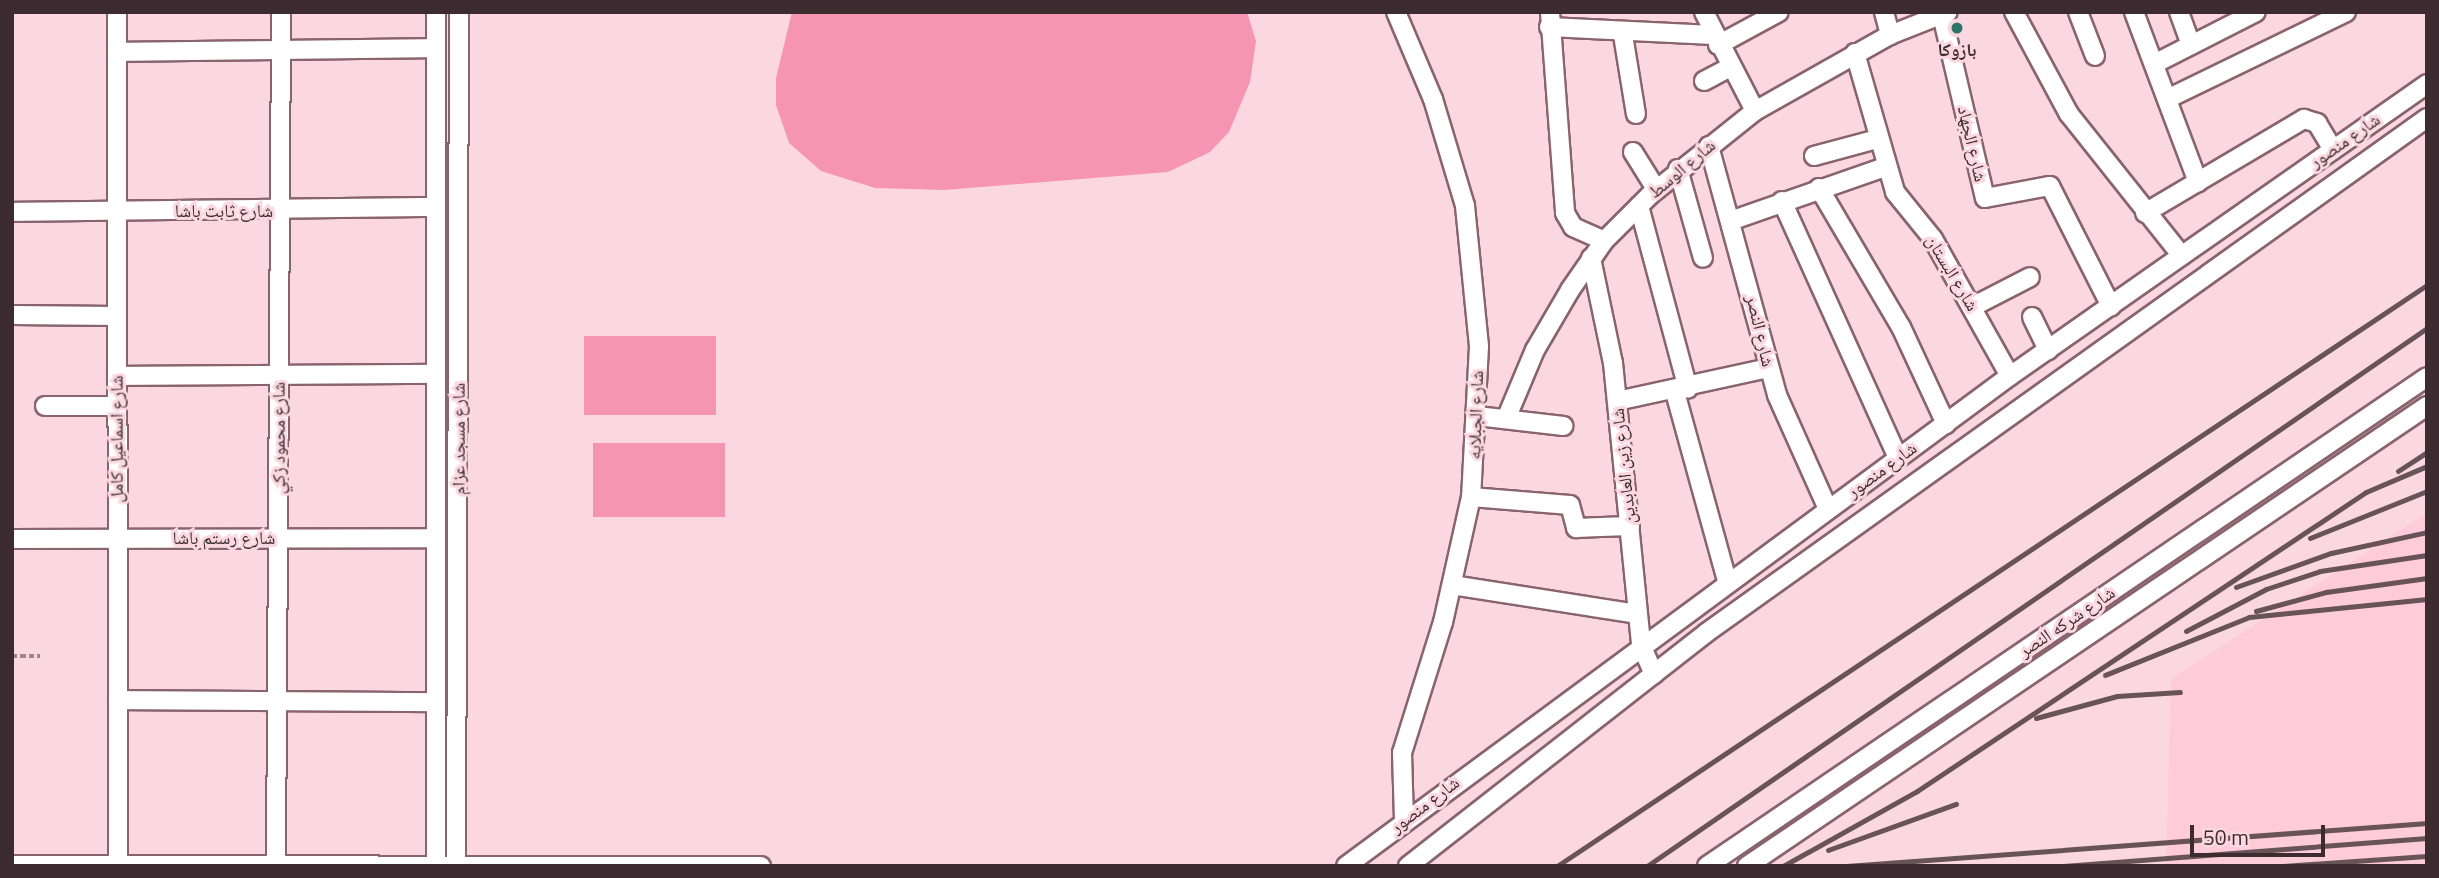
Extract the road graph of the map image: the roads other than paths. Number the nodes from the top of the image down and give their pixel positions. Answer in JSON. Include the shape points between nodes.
{"nodes":[{"id":1,"x":117,"y":12,"type":"edge"},
{"id":2,"x":281,"y":12,"type":"edge"},
{"id":3,"x":436,"y":12,"type":"edge"},
{"id":4,"x":459,"y":12,"type":"edge"},
{"id":5,"x":1396,"y":12,"type":"edge"},
{"id":6,"x":1704,"y":12,"type":"edge"},
{"id":7,"x":1779,"y":12,"type":"edge"},
{"id":8,"x":1884,"y":12,"type":"edge"},
{"id":9,"x":2014,"y":12,"type":"edge"},
{"id":10,"x":2078,"y":12,"type":"edge"},
{"id":11,"x":2134,"y":12,"type":"edge"},
{"id":12,"x":2179,"y":12,"type":"edge"},
{"id":13,"x":2256,"y":12,"type":"edge"},
{"id":14,"x":2346,"y":12,"type":"edge"},
{"id":15,"x":1945,"y":13,"type":"edge"},
{"id":16,"x":1550,"y":20,"type":"edge"},
{"id":17,"x":1623,"y":35,"type":"junction"},
{"id":18,"x":1890,"y":35,"type":"junction"},
{"id":19,"x":1715,"y":40,"type":"junction"},
{"id":20,"x":2191,"y":45,"type":"junction"},
{"id":21,"x":436,"y":48,"type":"junction"},
{"id":22,"x":281,"y":49,"type":"junction"},
{"id":23,"x":117,"y":52,"type":"junction"},
{"id":24,"x":1856,"y":53,"type":"junction"},
{"id":25,"x":2095,"y":56,"type":"dead end"},
{"id":26,"x":2154,"y":64,"type":"junction"},
{"id":27,"x":1728,"y":68,"type":"junction"},
{"id":28,"x":1704,"y":81,"type":"dead end"},
{"id":29,"x":2427,"y":84,"type":"edge"},
{"id":30,"x":2166,"y":99,"type":"junction"},
{"id":31,"x":1755,"y":111,"type":"junction"},
{"id":32,"x":1636,"y":114,"type":"dead end"},
{"id":33,"x":2427,"y":118,"type":"edge"},
{"id":34,"x":1877,"y":139,"type":"junction"},
{"id":35,"x":1709,"y":146,"type":"junction"},
{"id":36,"x":2333,"y":149,"type":"junction"},
{"id":37,"x":1633,"y":152,"type":"dead end"},
{"id":38,"x":1814,"y":156,"type":"dead end"},
{"id":39,"x":1885,"y":167,"type":"junction"},
{"id":40,"x":1678,"y":169,"type":"junction"},
{"id":41,"x":2198,"y":182,"type":"junction"},
{"id":42,"x":1819,"y":188,"type":"junction"},
{"id":43,"x":1656,"y":189,"type":"junction"},
{"id":44,"x":1782,"y":201,"type":"junction"},
{"id":45,"x":1639,"y":205,"type":"junction"},
{"id":46,"x":436,"y":207,"type":"junction"},
{"id":47,"x":280,"y":211,"type":"junction"},
{"id":48,"x":12,"y":212,"type":"edge"},
{"id":49,"x":117,"y":212,"type":"junction"},
{"id":50,"x":2146,"y":213,"type":"junction"},
{"id":51,"x":1733,"y":219,"type":"junction"},
{"id":52,"x":1604,"y":241,"type":"junction"},
{"id":53,"x":2182,"y":256,"type":"junction"},
{"id":54,"x":1591,"y":258,"type":"junction"},
{"id":55,"x":1703,"y":258,"type":"dead end"},
{"id":56,"x":2030,"y":277,"type":"dead end"},
{"id":57,"x":2111,"y":306,"type":"junction"},
{"id":58,"x":1972,"y":307,"type":"junction"},
{"id":59,"x":12,"y":315,"type":"edge"},
{"id":60,"x":117,"y":316,"type":"junction"},
{"id":61,"x":2032,"y":317,"type":"dead end"},
{"id":62,"x":2048,"y":349,"type":"junction"},
{"id":63,"x":1768,"y":368,"type":"junction"},
{"id":64,"x":436,"y":374,"type":"junction"},
{"id":65,"x":279,"y":375,"type":"junction"},
{"id":66,"x":117,"y":376,"type":"junction"},
{"id":67,"x":2010,"y":376,"type":"junction"},
{"id":68,"x":2427,"y":377,"type":"edge"},
{"id":69,"x":1681,"y":390,"type":"junction"},
{"id":70,"x":1617,"y":401,"type":"junction"},
{"id":71,"x":45,"y":406,"type":"dead end"},
{"id":72,"x":117,"y":406,"type":"junction"},
{"id":73,"x":2427,"y":406,"type":"edge"},
{"id":74,"x":1477,"y":416,"type":"junction"},
{"id":75,"x":1506,"y":419,"type":"junction"},
{"id":76,"x":1946,"y":424,"type":"junction"},
{"id":77,"x":1563,"y":426,"type":"dead end"},
{"id":78,"x":1898,"y":457,"type":"junction"},
{"id":79,"x":1471,"y":497,"type":"junction"},
{"id":80,"x":1828,"y":509,"type":"junction"},
{"id":81,"x":1630,"y":526,"type":"junction"},
{"id":82,"x":117,"y":538,"type":"junction"},
{"id":83,"x":279,"y":538,"type":"junction"},
{"id":84,"x":436,"y":538,"type":"junction"},
{"id":85,"x":12,"y":539,"type":"edge"},
{"id":86,"x":1727,"y":581,"type":"junction"},
{"id":87,"x":1452,"y":584,"type":"junction"},
{"id":88,"x":1637,"y":614,"type":"junction"},
{"id":89,"x":1642,"y":645,"type":"junction"},
{"id":90,"x":1654,"y":674,"type":"junction"},
{"id":91,"x":118,"y":700,"type":"junction"},
{"id":92,"x":277,"y":701,"type":"junction"},
{"id":93,"x":435,"y":702,"type":"junction"},
{"id":94,"x":1404,"y":820,"type":"junction"},
{"id":95,"x":276,"y":864,"type":"junction"},
{"id":96,"x":436,"y":864,"type":"edge"},
{"id":97,"x":456,"y":864,"type":"edge"},
{"id":98,"x":607,"y":864,"type":"edge"},
{"id":99,"x":12,"y":865,"type":"edge"},
{"id":100,"x":118,"y":865,"type":"edge"},
{"id":101,"x":761,"y":866,"type":"edge"},
{"id":102,"x":1346,"y":866,"type":"edge"},
{"id":103,"x":1408,"y":866,"type":"edge"},
{"id":104,"x":1707,"y":866,"type":"edge"},
{"id":105,"x":1746,"y":866,"type":"edge"}],
"edges":[{"from":1,"to":23,"type":"street","name":"شارع اسماعيل كامل"},
{"from":2,"to":22,"type":"street","name":"شارع محمود زكي"},
{"from":3,"to":21,"type":"street","name":"شارع مسجد عزام"},
{"from":4,"to":97,"type":"street","name":"شارع مسجد عزام"},
{"from":5,"to":74,"type":"street","name":"شارع الجبلايه","via":[[1433,99],[1465,206],[1475,276]]},
{"from":6,"to":19,"type":"street"},
{"from":7,"to":19,"type":"street"},
{"from":8,"to":18,"type":"street"},
{"from":9,"to":50,"type":"street","via":[[2069,114]]},
{"from":10,"to":25,"type":"street"},
{"from":11,"to":26,"type":"street"},
{"from":12,"to":20,"type":"street"},
{"from":13,"to":20,"type":"street"},
{"from":14,"to":30,"type":"street"},
{"from":15,"to":18,"type":"street","name":"شارع الوسط"},
{"from":15,"to":57,"type":"street","name":"شارع الجهاد","via":[[1984,198],[2051,187]]},
{"from":16,"to":17,"type":"street"},
{"from":16,"to":52,"type":"street","via":[[1565,213],[1573,227]]},
{"from":17,"to":19,"type":"street"},
{"from":17,"to":32,"type":"street"},
{"from":18,"to":24,"type":"street","name":"شارع الوسط"},
{"from":19,"to":27,"type":"street"},
{"from":20,"to":26,"type":"street"},
{"from":21,"to":22,"type":"street"},
{"from":21,"to":46,"type":"street","name":"شارع مسجد عزام"},
{"from":22,"to":23,"type":"street"},
{"from":22,"to":47,"type":"street","name":"شارع محمود زكي"},
{"from":23,"to":49,"type":"street","name":"شارع اسماعيل كامل"},
{"from":24,"to":31,"type":"street","name":"شارع الوسط"},
{"from":24,"to":34,"type":"street","name":"شارع البستان"},
{"from":26,"to":30,"type":"street"},
{"from":27,"to":28,"type":"street"},
{"from":27,"to":31,"type":"street"},
{"from":29,"to":36,"type":"street","name":"شارع منصور"},
{"from":30,"to":41,"type":"street"},
{"from":31,"to":35,"type":"street","name":"شارع الوسط"},
{"from":33,"to":90,"type":"street","name":"شارع منصور"},
{"from":34,"to":38,"type":"street"},
{"from":34,"to":39,"type":"street","name":"شارع البستان"},
{"from":35,"to":40,"type":"street","name":"شارع الوسط"},
{"from":35,"to":51,"type":"street","name":"شارع النصر"},
{"from":36,"to":41,"type":"street","via":[[2317,123],[2304,119]]},
{"from":36,"to":53,"type":"street","name":"شارع منصور"},
{"from":37,"to":43,"type":"street"},
{"from":39,"to":42,"type":"street"},
{"from":39,"to":58,"type":"street","name":"شارع البستان","via":[[1907,212],[1933,239]]},
{"from":40,"to":43,"type":"street","name":"شارع الوسط"},
{"from":40,"to":55,"type":"street"},
{"from":41,"to":50,"type":"street"},
{"from":42,"to":44,"type":"street"},
{"from":42,"to":76,"type":"street","via":[[1901,327]]},
{"from":43,"to":45,"type":"street","name":"شارع الوسط"},
{"from":44,"to":51,"type":"street"},
{"from":44,"to":78,"type":"street"},
{"from":45,"to":52,"type":"street","name":"شارع الوسط"},
{"from":45,"to":69,"type":"street"},
{"from":46,"to":47,"type":"street","name":"شارع ثابت باشا"},
{"from":46,"to":64,"type":"street","name":"شارع مسجد عزام"},
{"from":47,"to":49,"type":"street","name":"شارع ثابت باشا"},
{"from":47,"to":65,"type":"street","name":"شارع محمود زكي"},
{"from":48,"to":49,"type":"street","name":"شارع ثابت باشا"},
{"from":49,"to":60,"type":"street","name":"شارع اسماعيل كامل"},
{"from":50,"to":53,"type":"street"},
{"from":51,"to":63,"type":"street","name":"شارع النصر"},
{"from":52,"to":54,"type":"street","name":"شارع الوسط"},
{"from":53,"to":57,"type":"street","name":"شارع منصور"},
{"from":54,"to":70,"type":"street","name":"شارع زين العابدين"},
{"from":54,"to":75,"type":"street","name":"شارع الوسط","via":[[1539,342]]},
{"from":56,"to":58,"type":"street"},
{"from":57,"to":62,"type":"street","name":"شارع منصور"},
{"from":58,"to":67,"type":"street","name":"شارع البستان"},
{"from":59,"to":60,"type":"street"},
{"from":60,"to":66,"type":"street","name":"شارع اسماعيل كامل"},
{"from":61,"to":62,"type":"street"},
{"from":62,"to":67,"type":"street","name":"شارع منصور"},
{"from":63,"to":69,"type":"street"},
{"from":63,"to":80,"type":"street","name":"شارع النصر"},
{"from":64,"to":65,"type":"street"},
{"from":64,"to":84,"type":"street","name":"شارع مسجد عزام"},
{"from":65,"to":66,"type":"street"},
{"from":65,"to":83,"type":"street","name":"شارع محمود زكي"},
{"from":66,"to":72,"type":"street","name":"شارع اسماعيل كامل"},
{"from":67,"to":76,"type":"street","name":"شارع منصور"},
{"from":68,"to":104,"type":"street","name":"شارع شركه النصر"},
{"from":69,"to":70,"type":"street"},
{"from":69,"to":86,"type":"street"},
{"from":70,"to":81,"type":"street","name":"شارع زين العابدين"},
{"from":71,"to":72,"type":"street"},
{"from":72,"to":82,"type":"street","name":"شارع اسماعيل كامل"},
{"from":73,"to":105,"type":"street","name":"شارع شركه النصر"},
{"from":74,"to":75,"type":"street"},
{"from":74,"to":79,"type":"street","name":"شارع الجبلايه"},
{"from":75,"to":77,"type":"street"},
{"from":76,"to":78,"type":"street","name":"شارع منصور"},
{"from":78,"to":80,"type":"street","name":"شارع منصور"},
{"from":79,"to":81,"type":"street","via":[[1570,505],[1576,528]]},
{"from":79,"to":87,"type":"street","name":"شارع الجبلايه"},
{"from":80,"to":86,"type":"street","name":"شارع منصور"},
{"from":81,"to":88,"type":"street","name":"شارع زين العابدين"},
{"from":82,"to":83,"type":"street","name":"شارع رستم باشا"},
{"from":82,"to":85,"type":"street","name":"شارع رستم باشا"},
{"from":82,"to":91,"type":"street","name":"شارع اسماعيل كامل"},
{"from":83,"to":84,"type":"street","name":"شارع رستم باشا"},
{"from":83,"to":92,"type":"street","name":"شارع محمود زكي"},
{"from":84,"to":93,"type":"street","name":"شارع مسجد عزام"},
{"from":86,"to":89,"type":"street","name":"شارع منصور"},
{"from":87,"to":88,"type":"street"},
{"from":87,"to":94,"type":"street","name":"شارع الجبلايه","via":[[1402,753]]},
{"from":88,"to":89,"type":"street","name":"شارع زين العابدين"},
{"from":89,"to":90,"type":"street","name":"شارع زين العابدين"},
{"from":89,"to":94,"type":"street","name":"شارع منصور"},
{"from":90,"to":103,"type":"street","name":"شارع منصور"},
{"from":91,"to":92,"type":"street"},
{"from":91,"to":100,"type":"street","name":"شارع اسماعيل كامل"},
{"from":92,"to":93,"type":"street"},
{"from":92,"to":95,"type":"street","name":"شارع محمود زكي"},
{"from":93,"to":96,"type":"street","name":"شارع مسجد عزام"},
{"from":94,"to":102,"type":"street","name":"شارع منصور"},
{"from":95,"to":96,"type":"street"},
{"from":95,"to":100,"type":"street"},
{"from":96,"to":97,"type":"street"},
{"from":97,"to":98,"type":"street"},
{"from":98,"to":101,"type":"street"},
{"from":99,"to":100,"type":"street"}]}
